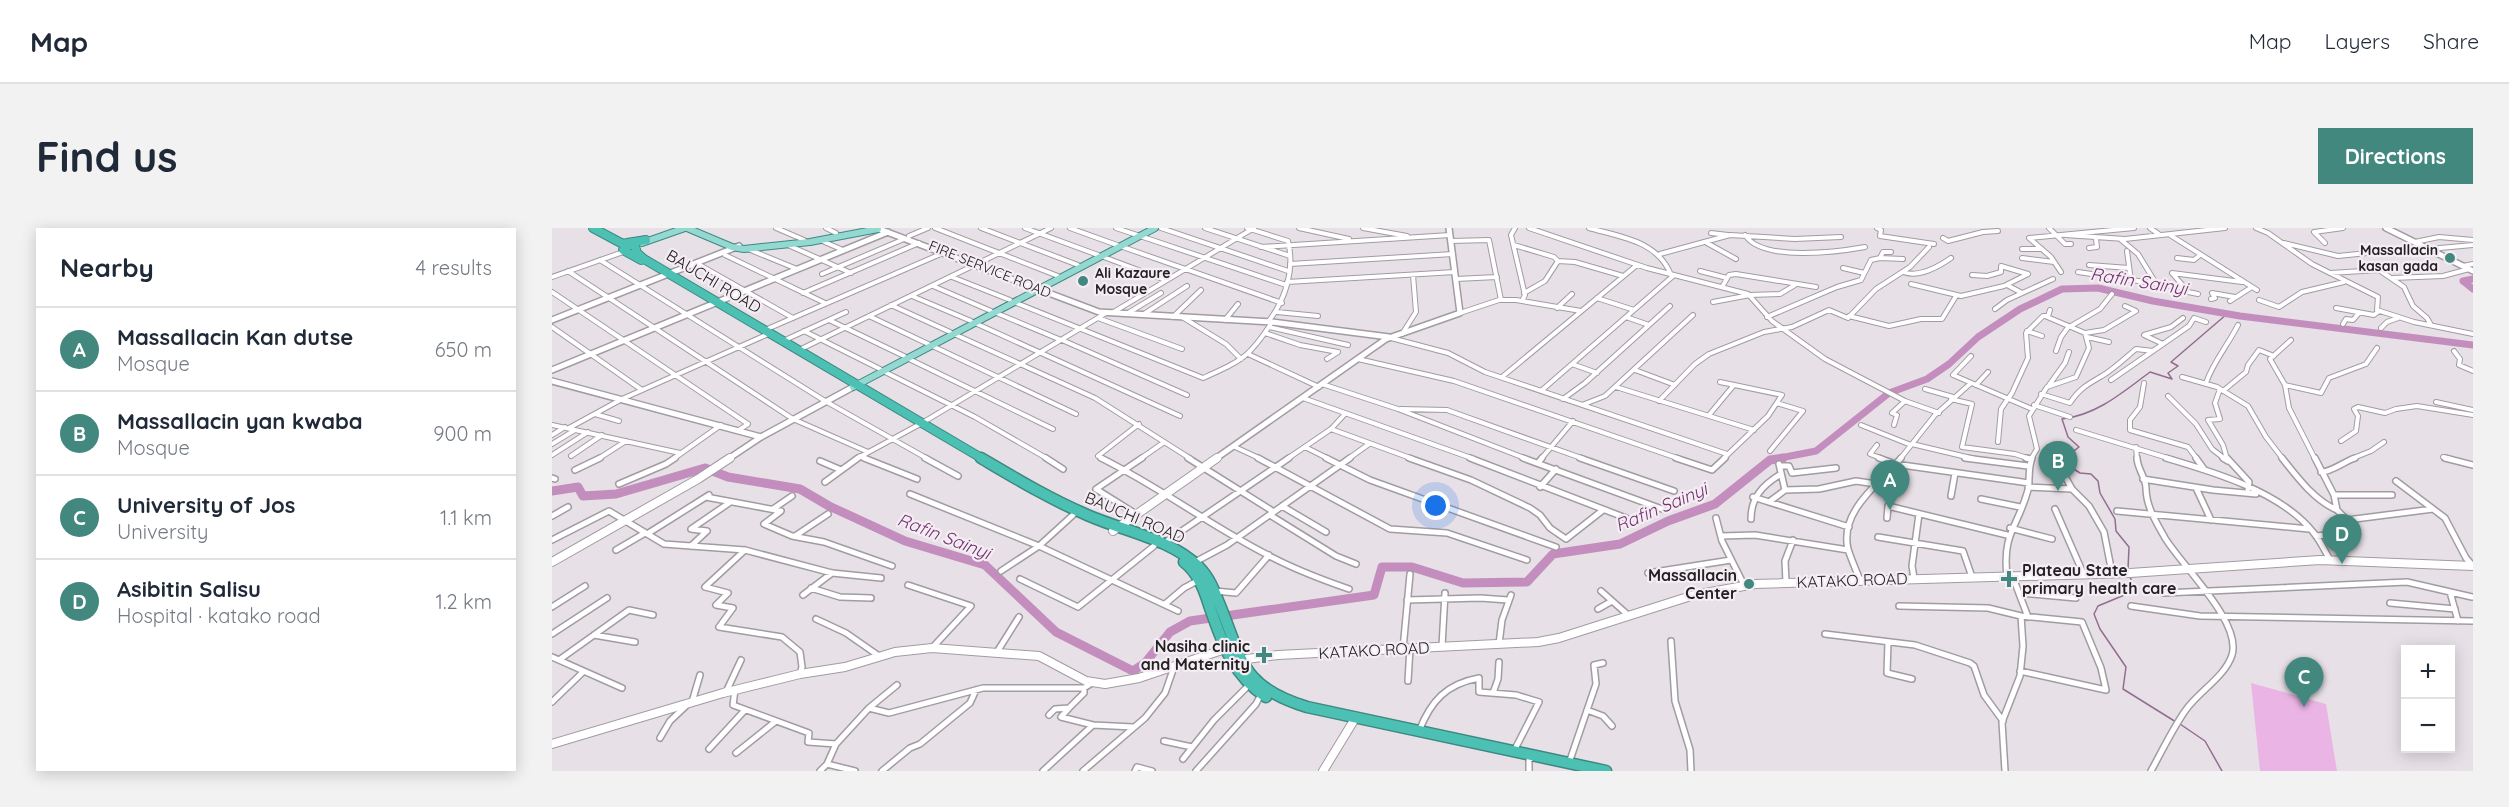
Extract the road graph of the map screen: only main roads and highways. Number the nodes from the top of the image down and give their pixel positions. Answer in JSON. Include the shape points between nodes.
{"nodes":[{"id":1,"x":587,"y":228,"type":"edge"},
{"id":2,"x":593,"y":228,"type":"edge"},
{"id":3,"x":677,"y":228,"type":"edge"},
{"id":4,"x":686,"y":228,"type":"edge"},
{"id":5,"x":700,"y":228,"type":"edge"},
{"id":6,"x":867,"y":228,"type":"edge"},
{"id":7,"x":1153,"y":228,"type":"edge"},
{"id":8,"x":878,"y":229,"type":"edge"},
{"id":9,"x":888,"y":229,"type":"edge"},
{"id":10,"x":837,"y":236,"type":"junction"},
{"id":11,"x":647,"y":240,"type":"junction"},
{"id":12,"x":805,"y":242,"type":"junction"},
{"id":13,"x":629,"y":248,"type":"junction"},
{"id":14,"x":742,"y":248,"type":"junction"},
{"id":15,"x":1100,"y":256,"type":"junction"},
{"id":16,"x":1036,"y":288,"type":"junction"},
{"id":17,"x":765,"y":333,"type":"junction"},
{"id":18,"x":852,"y":386,"type":"junction"},
{"id":19,"x":920,"y":424,"type":"junction"},
{"id":20,"x":1115,"y":529,"type":"junction"},
{"id":21,"x":1158,"y":545,"type":"junction"},
{"id":22,"x":1213,"y":594,"type":"junction"},
{"id":23,"x":1223,"y":628,"type":"junction"},
{"id":24,"x":1355,"y":720,"type":"junction"},
{"id":25,"x":1531,"y":762,"type":"edge"},
{"id":26,"x":1573,"y":767,"type":"edge"},
{"id":27,"x":1606,"y":771,"type":"edge"}],
"edges":[{"from":1,"to":13,"type":"highway"},
{"from":2,"to":13,"type":"highway"},
{"from":3,"to":11,"type":"main road"},
{"from":4,"to":11,"type":"main road"},
{"from":4,"to":14,"type":"main road"},
{"from":5,"to":14,"type":"main road"},
{"from":6,"to":10,"type":"main road"},
{"from":7,"to":15,"type":"main road"},
{"from":8,"to":9,"type":"main road"},
{"from":8,"to":10,"type":"main road"},
{"from":10,"to":12,"type":"main road"},
{"from":10,"to":12,"type":"main road"},
{"from":11,"to":13,"type":"highway"},
{"from":11,"to":13,"type":"highway"},
{"from":12,"to":14,"type":"main road"},
{"from":12,"to":14,"type":"main road"},
{"from":13,"to":17,"type":"highway","name":"BAUCHI ROAD"},
{"from":14,"to":14,"type":"main road","via":[[726,254]]},
{"from":15,"to":16,"type":"main road"},
{"from":15,"to":16,"type":"main road"},
{"from":16,"to":18,"type":"main road"},
{"from":17,"to":18,"type":"highway","name":"BAUCHI ROAD"},
{"from":17,"to":18,"type":"highway","name":"BAUCHI ROAD"},
{"from":18,"to":19,"type":"highway","name":"BAUCHI ROAD"},
{"from":19,"to":20,"type":"highway","name":"BAUCHI ROAD","via":[[1047,496]]},
{"from":19,"to":20,"type":"highway","name":"BAUCHI ROAD","via":[[1073,515]]},
{"from":20,"to":21,"type":"highway","name":"BAUCHI ROAD"},
{"from":21,"to":22,"type":"highway","name":"BAUCHI ROAD","via":[[1188,564]]},
{"from":21,"to":22,"type":"highway","name":"BAUCHI ROAD","via":[[1194,562],[1206,574]]},
{"from":22,"to":23,"type":"highway","name":"BAUCHI ROAD"},
{"from":23,"to":24,"type":"highway","name":"BAUCHI ROAD","via":[[1249,677],[1273,695]]},
{"from":23,"to":24,"type":"highway","name":"BAUCHI ROAD","via":[[1225,650],[1248,686],[1295,709]]},
{"from":24,"to":25,"type":"highway","name":"BAUCHI ROAD"},
{"from":24,"to":25,"type":"highway","name":"BAUCHI ROAD","via":[[1513,752]]},
{"from":25,"to":26,"type":"highway","name":"BAUCHI ROAD"},
{"from":26,"to":27,"type":"highway","name":"BAUCHI ROAD"}]}
